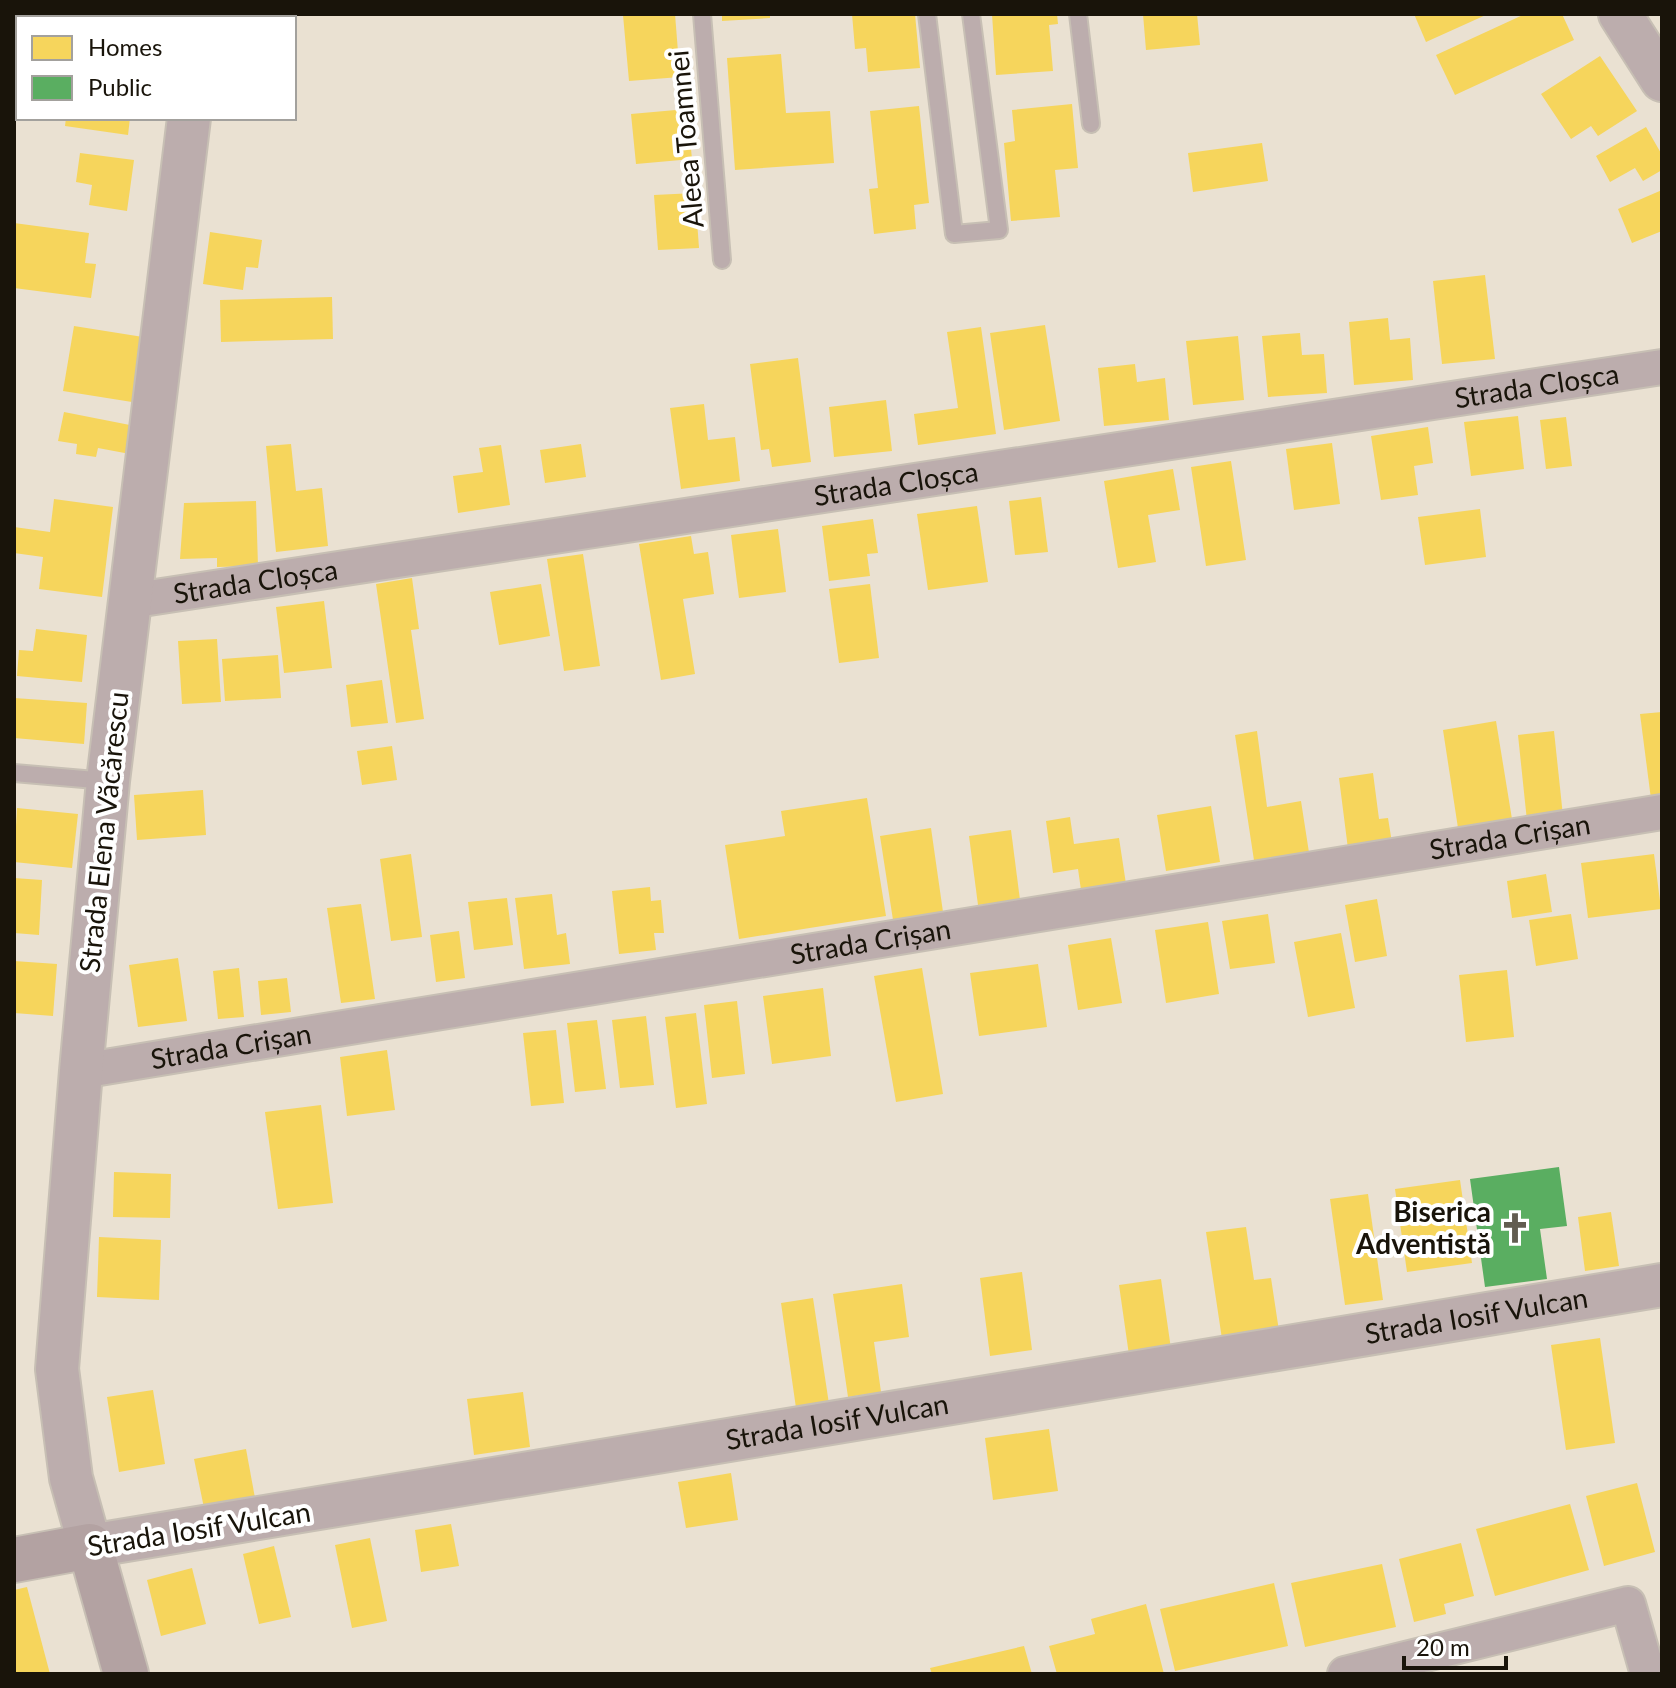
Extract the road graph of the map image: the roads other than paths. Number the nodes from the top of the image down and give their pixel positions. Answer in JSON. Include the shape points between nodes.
{"nodes":[{"id":1,"x":702,"y":14,"type":"edge"},
{"id":2,"x":927,"y":14,"type":"edge"},
{"id":3,"x":971,"y":14,"type":"edge"},
{"id":4,"x":1078,"y":14,"type":"edge"},
{"id":5,"x":1620,"y":14,"type":"edge"},
{"id":6,"x":1662,"y":80,"type":"edge"},
{"id":7,"x":189,"y":120,"type":"edge"},
{"id":8,"x":1091,"y":124,"type":"dead end"},
{"id":9,"x":722,"y":260,"type":"dead end"},
{"id":10,"x":1662,"y":367,"type":"edge"},
{"id":11,"x":129,"y":601,"type":"junction"},
{"id":12,"x":14,"y":773,"type":"edge"},
{"id":13,"x":108,"y":781,"type":"junction"},
{"id":14,"x":1662,"y":812,"type":"edge"},
{"id":15,"x":81,"y":1071,"type":"junction"},
{"id":16,"x":1662,"y":1285,"type":"edge"},
{"id":17,"x":90,"y":1546,"type":"junction"},
{"id":18,"x":14,"y":1560,"type":"edge"},
{"id":19,"x":126,"y":1674,"type":"edge"},
{"id":20,"x":1345,"y":1674,"type":"edge"},
{"id":21,"x":1648,"y":1674,"type":"edge"}],
"edges":[{"from":1,"to":9,"type":"lane","name":"Aleea Toamnei"},
{"from":2,"to":3,"type":"lane","via":[[954,234],[999,230]]},
{"from":4,"to":8,"type":"lane"},
{"from":5,"to":6,"type":"street"},
{"from":7,"to":11,"type":"street","name":"Strada Elena Văcărescu"},
{"from":10,"to":11,"type":"street","name":"Strada Cloșca"},
{"from":11,"to":13,"type":"street","name":"Strada Elena Văcărescu"},
{"from":12,"to":13,"type":"lane"},
{"from":13,"to":15,"type":"street","name":"Strada Elena Văcărescu"},
{"from":14,"to":15,"type":"street","name":"Strada Crișan"},
{"from":15,"to":17,"type":"street","name":"Strada Elena Văcărescu","via":[[57,1369],[71,1478]]},
{"from":16,"to":17,"type":"street","name":"Strada Iosif Vulcan"},
{"from":17,"to":18,"type":"main road","name":"Strada Iosif Vulcan"},
{"from":17,"to":19,"type":"main road"},
{"from":20,"to":21,"type":"street","via":[[1628,1604]]}]}
